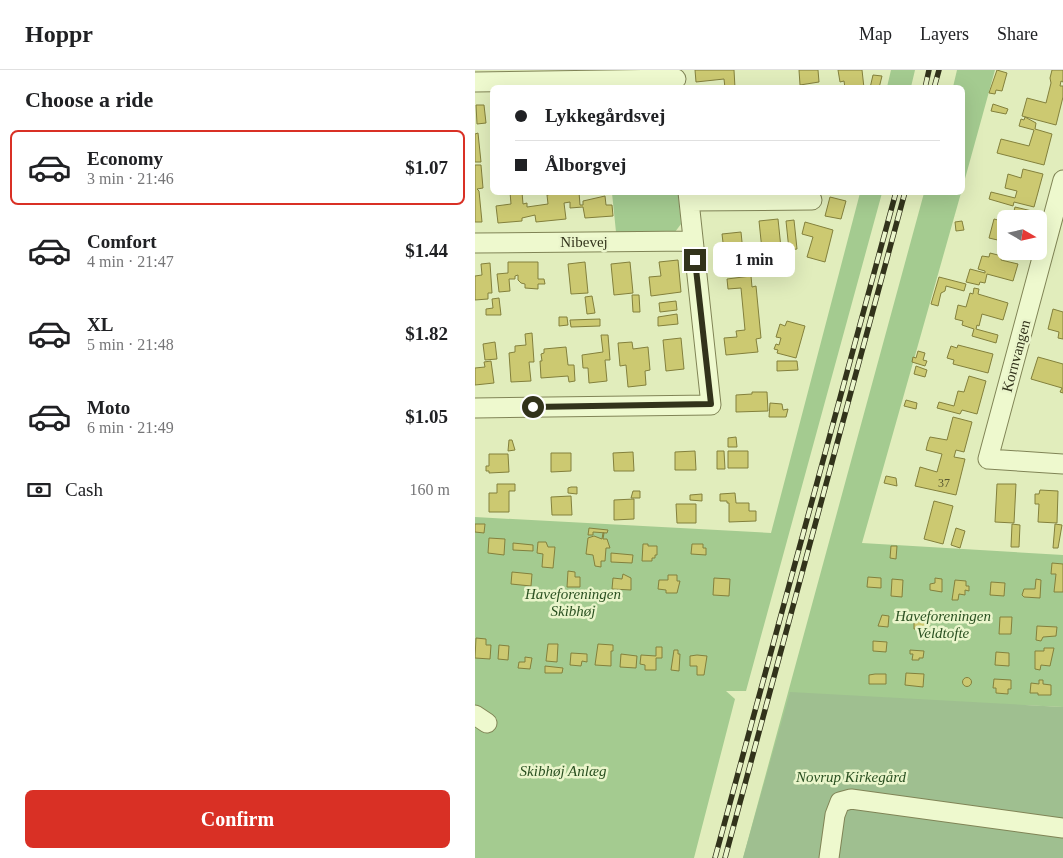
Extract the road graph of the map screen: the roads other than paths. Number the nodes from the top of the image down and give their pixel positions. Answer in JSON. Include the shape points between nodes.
{"nodes":[{"id":1,"x":676,"y":79,"type":"edge"},
{"id":2,"x":475,"y":82,"type":"edge"},
{"id":3,"x":1063,"y":180,"type":"edge"},
{"id":4,"x":689,"y":197,"type":"edge"},
{"id":5,"x":812,"y":200,"type":"dead end"},
{"id":6,"x":693,"y":242,"type":"junction"},
{"id":7,"x":475,"y":243,"type":"edge"},
{"id":8,"x":475,"y":408,"type":"edge"},
{"id":9,"x":1063,"y":464,"type":"edge"},
{"id":10,"x":1063,"y":828,"type":"edge"},
{"id":11,"x":829,"y":858,"type":"edge"}],
"edges":[{"from":1,"to":2,"type":"street"},
{"from":3,"to":9,"type":"street","name":"Kornvangen","via":[[988,459]]},
{"from":4,"to":5,"type":"street"},
{"from":4,"to":6,"type":"street"},
{"from":6,"to":7,"type":"street","name":"Nibevej"},
{"from":6,"to":8,"type":"street","via":[[711,404]]},
{"from":10,"to":11,"type":"street","via":[[851,799],[840,802],[835,815]]}]}
